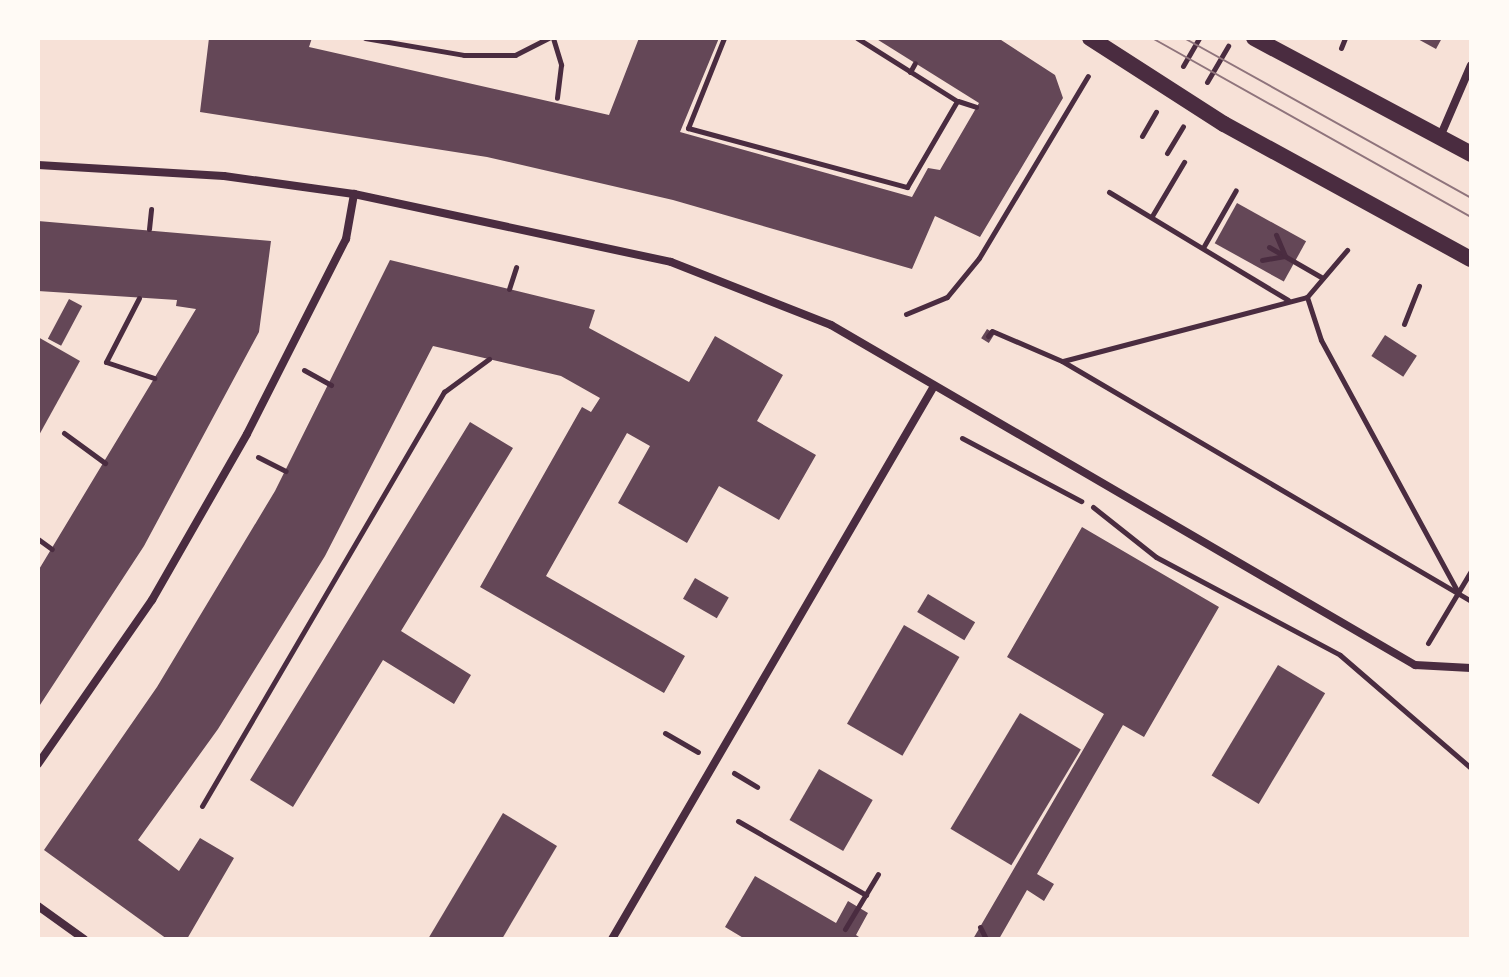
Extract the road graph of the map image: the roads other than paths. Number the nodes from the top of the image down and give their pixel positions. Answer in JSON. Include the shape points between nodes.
{"nodes":[{"id":1,"x":1090,"y":38,"type":"edge"},
{"id":2,"x":1254,"y":38,"type":"edge"},
{"id":3,"x":1471,"y":65,"type":"edge"},
{"id":4,"x":1439,"y":139,"type":"junction"},
{"id":5,"x":1471,"y":154,"type":"edge"},
{"id":6,"x":38,"y":165,"type":"edge"},
{"id":7,"x":354,"y":194,"type":"junction"},
{"id":8,"x":1471,"y":259,"type":"edge"},
{"id":9,"x":934,"y":386,"type":"junction"},
{"id":10,"x":1471,"y":668,"type":"edge"},
{"id":11,"x":38,"y":764,"type":"edge"},
{"id":12,"x":38,"y":906,"type":"edge"},
{"id":13,"x":84,"y":939,"type":"edge"},
{"id":14,"x":612,"y":939,"type":"edge"}],
"edges":[{"from":1,"to":8,"type":"main road","via":[[1224,124]]},
{"from":2,"to":4,"type":"main road"},
{"from":3,"to":4,"type":"street"},
{"from":4,"to":5,"type":"main road"},
{"from":6,"to":7,"type":"street","via":[[224,176]]},
{"from":7,"to":9,"type":"street","via":[[671,262],[831,325]]},
{"from":7,"to":11,"type":"street","via":[[346,239],[287,360],[152,600]]},
{"from":9,"to":10,"type":"street","via":[[1392,653],[1441,670]]},
{"from":9,"to":14,"type":"street"},
{"from":12,"to":13,"type":"street"}]}
